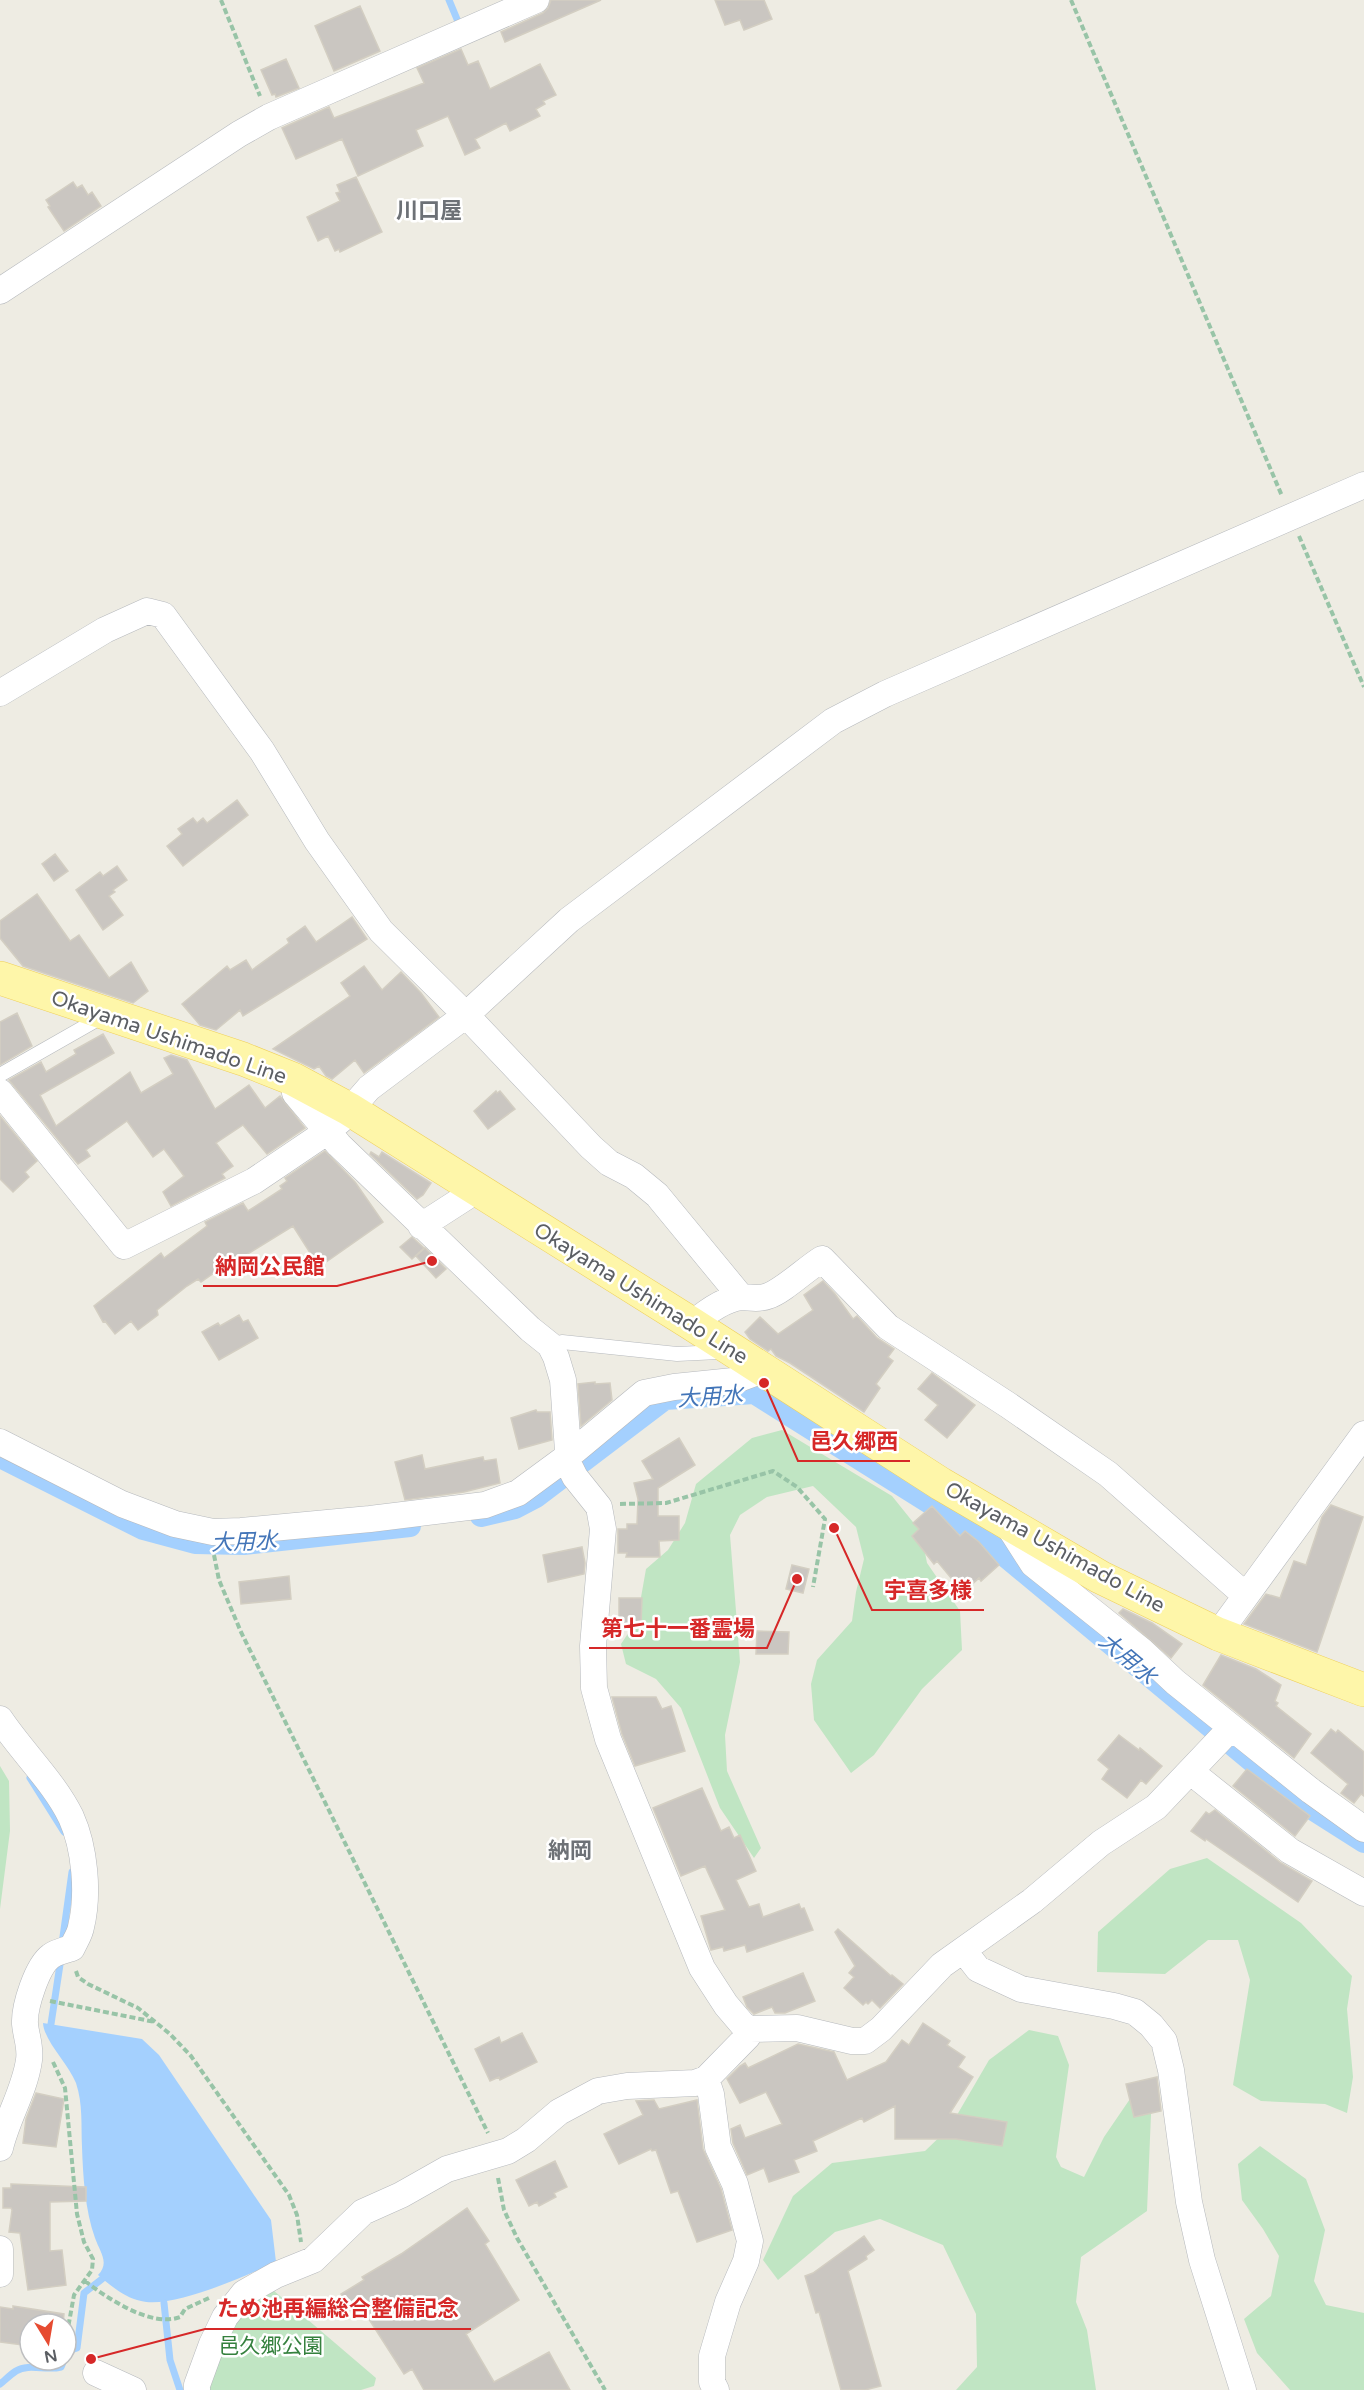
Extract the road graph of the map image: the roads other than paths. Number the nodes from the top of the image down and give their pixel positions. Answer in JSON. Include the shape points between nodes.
{"nodes":[{"id":1,"x":536,"y":0,"type":"edge"},
{"id":2,"x":0,"y":291,"type":"edge"},
{"id":3,"x":1364,"y":485,"type":"edge"},
{"id":4,"x":0,"y":693,"type":"edge"},
{"id":5,"x":0,"y":978,"type":"edge"},
{"id":6,"x":97,"y":1010,"type":"junction"},
{"id":7,"x":466,"y":1015,"type":"junction"},
{"id":8,"x":0,"y":1075,"type":"edge"},
{"id":9,"x":0,"y":1092,"type":"edge"},
{"id":10,"x":338,"y":1120,"type":"junction"},
{"id":11,"x":471,"y":1186,"type":"junction"},
{"id":12,"x":421,"y":1226,"type":"junction"},
{"id":13,"x":741,"y":1297,"type":"junction"},
{"id":14,"x":692,"y":1324,"type":"junction"},
{"id":15,"x":550,"y":1345,"type":"junction"},
{"id":16,"x":728,"y":1347,"type":"junction"},
{"id":17,"x":763,"y":1370,"type":"junction"},
{"id":18,"x":1364,"y":1434,"type":"edge"},
{"id":19,"x":0,"y":1442,"type":"edge"},
{"id":20,"x":570,"y":1466,"type":"junction"},
{"id":21,"x":1008,"y":1525,"type":"junction"},
{"id":22,"x":1245,"y":1595,"type":"junction"},
{"id":23,"x":1218,"y":1634,"type":"junction"},
{"id":24,"x":1364,"y":1690,"type":"edge"},
{"id":25,"x":0,"y":1719,"type":"edge"},
{"id":26,"x":1226,"y":1734,"type":"junction"},
{"id":27,"x":1191,"y":1772,"type":"junction"},
{"id":28,"x":1364,"y":1828,"type":"edge"},
{"id":29,"x":1364,"y":1893,"type":"edge"},
{"id":30,"x":964,"y":1951,"type":"junction"},
{"id":31,"x":750,"y":2029,"type":"junction"},
{"id":32,"x":706,"y":2079,"type":"junction"},
{"id":33,"x":0,"y":2148,"type":"edge"},
{"id":34,"x":0,"y":2249,"type":"edge"},
{"id":35,"x":0,"y":2274,"type":"edge"},
{"id":36,"x":96,"y":2373,"type":"dead end"},
{"id":37,"x":133,"y":2390,"type":"edge"},
{"id":38,"x":197,"y":2390,"type":"edge"},
{"id":39,"x":716,"y":2390,"type":"edge"},
{"id":40,"x":1243,"y":2390,"type":"edge"}],
"edges":[{"from":1,"to":2,"type":"street","via":[[269,117]]},
{"from":3,"to":7,"type":"street","via":[[885,694],[833,721],[569,920]]},
{"from":4,"to":7,"type":"street","via":[[105,630],[147,611],[164,615],[262,751],[317,841],[381,931]]},
{"from":5,"to":6,"type":"main road","name":"Okayama Ushimado Line"},
{"from":6,"to":8,"type":"lane","via":[[93,1022]]},
{"from":6,"to":10,"type":"main road","name":"Okayama Ushimado Line","via":[[293,1079]]},
{"from":7,"to":10,"type":"street","via":[[369,1088]]},
{"from":7,"to":13,"type":"street","via":[[591,1147],[657,1195]]},
{"from":9,"to":10,"type":"street","via":[[124,1246],[254,1181]]},
{"from":10,"to":11,"type":"main road","name":"Okayama Ushimado Line"},
{"from":10,"to":12,"type":"street","via":[[339,1145]]},
{"from":11,"to":12,"type":"street","via":[[466,1197]]},
{"from":11,"to":14,"type":"main road","name":"Okayama Ushimado Line"},
{"from":12,"to":15,"type":"street"},
{"from":13,"to":14,"type":"street"},
{"from":13,"to":22,"type":"street","via":[[752,1300],[770,1296],[822,1259],[888,1327],[1108,1474]]},
{"from":14,"to":16,"type":"main road","name":"Okayama Ushimado Line"},
{"from":15,"to":16,"type":"lane","via":[[562,1342],[677,1354],[719,1352]]},
{"from":15,"to":20,"type":"street","via":[[563,1380]]},
{"from":16,"to":17,"type":"main road","name":"Okayama Ushimado Line"},
{"from":17,"to":20,"type":"street","via":[[733,1381],[644,1393]]},
{"from":17,"to":21,"type":"main road","name":"Okayama Ushimado Line"},
{"from":18,"to":22,"type":"street"},
{"from":19,"to":20,"type":"street","via":[[122,1504],[213,1540],[241,1531],[485,1505]]},
{"from":20,"to":31,"type":"street","via":[[599,1507],[603,1529],[593,1646],[594,1688],[608,1739],[702,1968],[726,2005]]},
{"from":21,"to":23,"type":"main road","name":"Okayama Ushimado Line","via":[[1100,1577]]},
{"from":21,"to":26,"type":"street","via":[[1033,1564],[1142,1651]]},
{"from":22,"to":23,"type":"street"},
{"from":23,"to":24,"type":"main road","name":"Okayama Ushimado Line"},
{"from":25,"to":33,"type":"street","via":[[71,1817],[79,1842],[85,1894],[81,1928],[72,1948],[52,1955],[42,1964],[26,2011],[29,2060]]},
{"from":26,"to":27,"type":"street"},
{"from":26,"to":28,"type":"street"},
{"from":27,"to":29,"type":"street","via":[[1290,1851]]},
{"from":27,"to":30,"type":"street","via":[[1156,1807],[1101,1843]]},
{"from":30,"to":31,"type":"street","via":[[942,1965],[865,2041],[797,2028]]},
{"from":30,"to":40,"type":"street","via":[[978,1969],[1021,1989],[1135,2012],[1164,2041],[1202,2260]]},
{"from":31,"to":32,"type":"street","via":[[748,2036]]},
{"from":32,"to":38,"type":"street","via":[[598,2091],[559,2112],[508,2151],[447,2169],[363,2212],[313,2260],[244,2293],[225,2317],[212,2343]]},
{"from":32,"to":39,"type":"street","via":[[718,2147],[735,2184],[750,2241],[712,2356],[712,2382]]},
{"from":34,"to":35,"type":"street"},
{"from":36,"to":37,"type":"street"}]}
